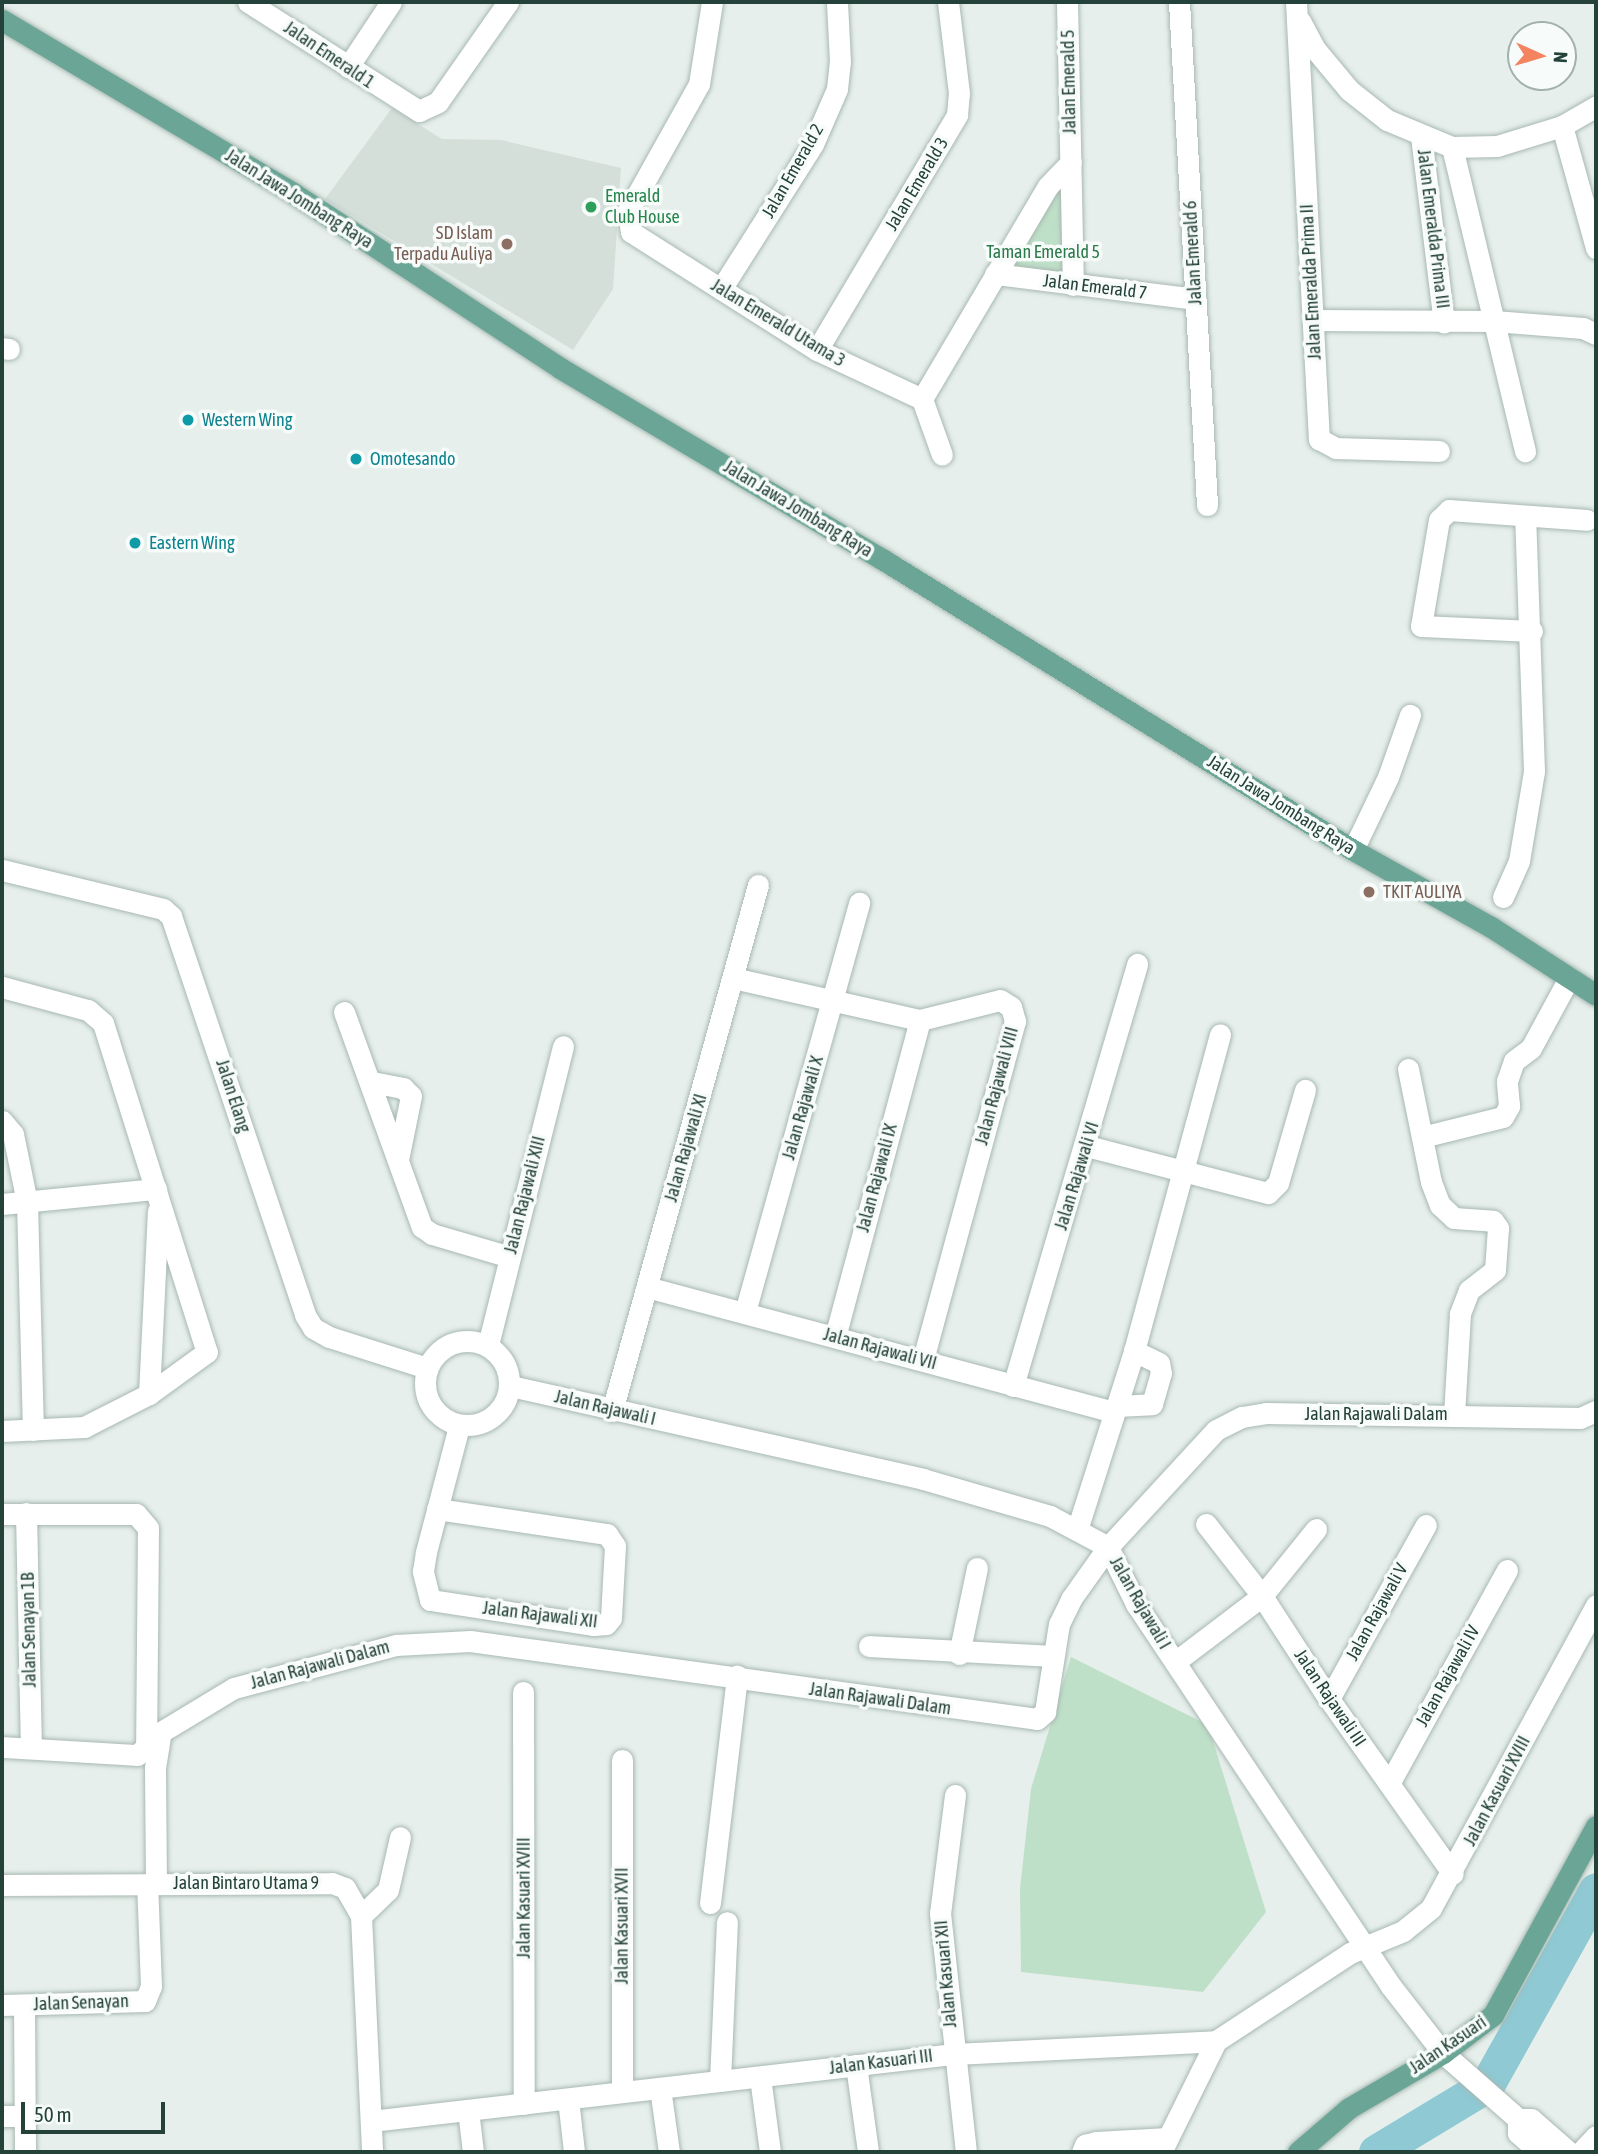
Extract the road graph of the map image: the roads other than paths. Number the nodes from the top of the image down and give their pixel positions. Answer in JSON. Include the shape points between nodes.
{"nodes":[{"id":1,"x":391,"y":2,"type":"edge"},
{"id":2,"x":508,"y":2,"type":"edge"},
{"id":3,"x":712,"y":2,"type":"edge"},
{"id":4,"x":837,"y":2,"type":"edge"},
{"id":5,"x":948,"y":2,"type":"edge"},
{"id":6,"x":1067,"y":2,"type":"edge"},
{"id":7,"x":1179,"y":2,"type":"edge"},
{"id":8,"x":261,"y":5,"type":"edge"},
{"id":9,"x":1297,"y":9,"type":"edge"},
{"id":10,"x":2,"y":20,"type":"edge"},
{"id":11,"x":348,"y":67,"type":"junction"},
{"id":12,"x":1596,"y":106,"type":"edge"},
{"id":13,"x":1562,"y":126,"type":"junction"},
{"id":14,"x":1421,"y":136,"type":"junction"},
{"id":15,"x":1452,"y":147,"type":"junction"},
{"id":16,"x":1071,"y":162,"type":"junction"},
{"id":17,"x":1596,"y":248,"type":"edge"},
{"id":18,"x":995,"y":274,"type":"junction"},
{"id":19,"x":1073,"y":285,"type":"junction"},
{"id":20,"x":721,"y":289,"type":"junction"},
{"id":21,"x":1195,"y":299,"type":"junction"},
{"id":22,"x":1313,"y":320,"type":"junction"},
{"id":23,"x":1494,"y":321,"type":"junction"},
{"id":24,"x":1444,"y":323,"type":"junction"},
{"id":25,"x":1592,"y":326,"type":"edge"},
{"id":26,"x":817,"y":350,"type":"junction"},
{"id":27,"x":922,"y":399,"type":"junction"},
{"id":28,"x":1439,"y":451,"type":"dead end"},
{"id":29,"x":1525,"y":452,"type":"dead end"},
{"id":30,"x":942,"y":455,"type":"dead end"},
{"id":31,"x":1207,"y":505,"type":"dead end"},
{"id":32,"x":1525,"y":516,"type":"junction"},
{"id":33,"x":1587,"y":520,"type":"dead end"},
{"id":34,"x":1532,"y":631,"type":"junction"},
{"id":35,"x":1410,"y":715,"type":"dead end"},
{"id":36,"x":1353,"y":850,"type":"junction"},
{"id":37,"x":2,"y":870,"type":"edge"},
{"id":38,"x":758,"y":885,"type":"dead end"},
{"id":39,"x":859,"y":903,"type":"dead end"},
{"id":40,"x":1491,"y":927,"type":"junction"},
{"id":41,"x":1137,"y":964,"type":"dead end"},
{"id":42,"x":733,"y":978,"type":"junction"},
{"id":43,"x":1569,"y":978,"type":"junction"},
{"id":44,"x":2,"y":987,"type":"edge"},
{"id":45,"x":1596,"y":995,"type":"edge"},
{"id":46,"x":832,"y":1002,"type":"junction"},
{"id":47,"x":344,"y":1012,"type":"dead end"},
{"id":48,"x":920,"y":1020,"type":"junction"},
{"id":49,"x":1220,"y":1034,"type":"dead end"},
{"id":50,"x":563,"y":1046,"type":"dead end"},
{"id":51,"x":1408,"y":1069,"type":"dead end"},
{"id":52,"x":372,"y":1082,"type":"junction"},
{"id":53,"x":1305,"y":1090,"type":"dead end"},
{"id":54,"x":2,"y":1121,"type":"edge"},
{"id":55,"x":1422,"y":1137,"type":"junction"},
{"id":56,"x":1087,"y":1146,"type":"junction"},
{"id":57,"x":397,"y":1162,"type":"junction"},
{"id":58,"x":1182,"y":1171,"type":"junction"},
{"id":59,"x":157,"y":1194,"type":"junction"},
{"id":60,"x":27,"y":1202,"type":"junction"},
{"id":61,"x":2,"y":1204,"type":"edge"},
{"id":62,"x":510,"y":1257,"type":"junction"},
{"id":63,"x":647,"y":1287,"type":"junction"},
{"id":64,"x":745,"y":1312,"type":"junction"},
{"id":65,"x":835,"y":1337,"type":"junction"},
{"id":66,"x":488,"y":1345,"type":"junction"},
{"id":67,"x":1134,"y":1351,"type":"junction"},
{"id":68,"x":923,"y":1360,"type":"junction"},
{"id":69,"x":427,"y":1368,"type":"junction"},
{"id":70,"x":510,"y":1385,"type":"junction"},
{"id":71,"x":1013,"y":1386,"type":"junction"},
{"id":72,"x":149,"y":1394,"type":"junction"},
{"id":73,"x":1115,"y":1409,"type":"junction"},
{"id":74,"x":612,"y":1411,"type":"junction"},
{"id":75,"x":1596,"y":1411,"type":"edge"},
{"id":76,"x":1454,"y":1415,"type":"junction"},
{"id":77,"x":459,"y":1426,"type":"junction"},
{"id":78,"x":2,"y":1430,"type":"edge"},
{"id":79,"x":33,"y":1430,"type":"junction"},
{"id":80,"x":438,"y":1509,"type":"junction"},
{"id":81,"x":26,"y":1513,"type":"junction"},
{"id":82,"x":2,"y":1514,"type":"edge"},
{"id":83,"x":1206,"y":1524,"type":"dead end"},
{"id":84,"x":1426,"y":1525,"type":"dead end"},
{"id":85,"x":1316,"y":1529,"type":"dead end"},
{"id":86,"x":1077,"y":1531,"type":"junction"},
{"id":87,"x":1108,"y":1547,"type":"junction"},
{"id":88,"x":977,"y":1568,"type":"dead end"},
{"id":89,"x":1507,"y":1570,"type":"dead end"},
{"id":90,"x":1262,"y":1596,"type":"junction"},
{"id":91,"x":1596,"y":1605,"type":"edge"},
{"id":92,"x":869,"y":1646,"type":"dead end"},
{"id":93,"x":959,"y":1654,"type":"junction"},
{"id":94,"x":1052,"y":1656,"type":"junction"},
{"id":95,"x":1175,"y":1662,"type":"junction"},
{"id":96,"x":737,"y":1676,"type":"junction"},
{"id":97,"x":523,"y":1692,"type":"dead end"},
{"id":98,"x":1329,"y":1699,"type":"junction"},
{"id":99,"x":2,"y":1747,"type":"edge"},
{"id":100,"x":32,"y":1748,"type":"junction"},
{"id":101,"x":622,"y":1760,"type":"dead end"},
{"id":102,"x":1390,"y":1783,"type":"junction"},
{"id":103,"x":955,"y":1795,"type":"dead end"},
{"id":104,"x":1596,"y":1826,"type":"edge"},
{"id":105,"x":400,"y":1838,"type":"dead end"},
{"id":106,"x":1453,"y":1874,"type":"junction"},
{"id":107,"x":152,"y":1884,"type":"junction"},
{"id":108,"x":2,"y":1885,"type":"edge"},
{"id":109,"x":345,"y":1888,"type":"junction"},
{"id":110,"x":387,"y":1890,"type":"junction"},
{"id":111,"x":710,"y":1903,"type":"dead end"},
{"id":112,"x":361,"y":1916,"type":"junction"},
{"id":113,"x":727,"y":1922,"type":"dead end"},
{"id":114,"x":1365,"y":1945,"type":"junction"},
{"id":115,"x":2,"y":2005,"type":"edge"},
{"id":116,"x":24,"y":2005,"type":"junction"},
{"id":117,"x":1216,"y":2041,"type":"junction"},
{"id":118,"x":1443,"y":2053,"type":"junction"},
{"id":119,"x":954,"y":2054,"type":"junction"},
{"id":120,"x":856,"y":2065,"type":"junction"},
{"id":121,"x":760,"y":2077,"type":"junction"},
{"id":122,"x":720,"y":2081,"type":"junction"},
{"id":123,"x":660,"y":2088,"type":"junction"},
{"id":124,"x":622,"y":2092,"type":"junction"},
{"id":125,"x":568,"y":2099,"type":"junction"},
{"id":126,"x":524,"y":2104,"type":"junction"},
{"id":127,"x":468,"y":2110,"type":"junction"},
{"id":128,"x":2,"y":2116,"type":"edge"},
{"id":129,"x":25,"y":2116,"type":"junction"},
{"id":130,"x":1516,"y":2118,"type":"junction"},
{"id":131,"x":371,"y":2120,"type":"junction"},
{"id":132,"x":1596,"y":2136,"type":"edge"},
{"id":133,"x":1165,"y":2145,"type":"edge"},
{"id":134,"x":25,"y":2152,"type":"edge"},
{"id":135,"x":372,"y":2152,"type":"edge"},
{"id":136,"x":473,"y":2152,"type":"edge"},
{"id":137,"x":574,"y":2152,"type":"edge"},
{"id":138,"x":668,"y":2152,"type":"edge"},
{"id":139,"x":770,"y":2152,"type":"edge"},
{"id":140,"x":868,"y":2152,"type":"edge"},
{"id":141,"x":965,"y":2152,"type":"edge"},
{"id":142,"x":1082,"y":2152,"type":"edge"},
{"id":143,"x":1298,"y":2152,"type":"edge"},
{"id":144,"x":1540,"y":2152,"type":"edge"},
{"id":145,"x":1569,"y":2152,"type":"edge"},
{"id":146,"x":1581,"y":2152,"type":"edge"}],
"edges":[{"from":1,"to":11,"type":"street"},
{"from":2,"to":11,"type":"street","name":"Jalan Emerald 1","via":[[430,110],[409,109]]},
{"from":3,"to":20,"type":"street","name":"Jalan Emerald Utama 3","via":[[699,84],[628,211],[627,223],[645,242]]},
{"from":4,"to":20,"type":"street","name":"Jalan Emerald 2","via":[[841,62],[837,89],[813,144]]},
{"from":5,"to":26,"type":"street","name":"Jalan Emerald 3","via":[[959,93],[957,116]]},
{"from":6,"to":16,"type":"street","name":"Jalan Emerald 5"},
{"from":7,"to":21,"type":"street","name":"Jalan Emerald 6"},
{"from":8,"to":11,"type":"street","name":"Jalan Emerald 1"},
{"from":9,"to":14,"type":"street","via":[[1315,49],[1349,90],[1387,120]]},
{"from":9,"to":22,"type":"street","name":"Jalan Emeralda Prima II"},
{"from":10,"to":36,"type":"main road","name":"Jalan Jawa Jombang Raya","via":[[293,192],[560,368],[882,559]]},
{"from":12,"to":13,"type":"street"},
{"from":13,"to":15,"type":"street","via":[[1497,146]]},
{"from":13,"to":17,"type":"street"},
{"from":14,"to":15,"type":"street"},
{"from":14,"to":24,"type":"street","name":"Jalan Emeralda Prima III"},
{"from":15,"to":23,"type":"street","name":"Jalan Emeralda Prima III"},
{"from":16,"to":18,"type":"street","via":[[1048,186]]},
{"from":16,"to":19,"type":"street","name":"Jalan Emerald 5"},
{"from":18,"to":19,"type":"street","name":"Jalan Emerald 7"},
{"from":18,"to":27,"type":"street"},
{"from":19,"to":21,"type":"street","name":"Jalan Emerald 7"},
{"from":20,"to":26,"type":"street","name":"Jalan Emerald Utama 3"},
{"from":21,"to":31,"type":"street","name":"Jalan Emerald 6"},
{"from":22,"to":24,"type":"street","name":"Jalan Emeralda Prima III"},
{"from":22,"to":28,"type":"street","name":"Jalan Emeralda Prima II","via":[[1318,439],[1336,447]]},
{"from":23,"to":24,"type":"street","name":"Jalan Emeralda Prima III"},
{"from":23,"to":25,"type":"street"},
{"from":23,"to":29,"type":"street","name":"Jalan Emeralda Prima III"},
{"from":26,"to":27,"type":"street","name":"Jalan Emerald Utama 3"},
{"from":27,"to":30,"type":"street"},
{"from":32,"to":33,"type":"street"},
{"from":32,"to":34,"type":"street"},
{"from":32,"to":34,"type":"street","via":[[1443,513],[1421,625]]},
{"from":34,"to":40,"type":"street","via":[[1531,806],[1508,858],[1503,897]]},
{"from":35,"to":36,"type":"street","via":[[1388,777]]},
{"from":36,"to":40,"type":"main road","name":"Jalan Jawa Jombang Raya"},
{"from":37,"to":69,"type":"street","name":"Jalan Elang","via":[[163,909],[171,916],[305,1315],[313,1328],[329,1337]]},
{"from":38,"to":42,"type":"street","name":"Jalan Rajawali XI"},
{"from":39,"to":46,"type":"street","name":"Jalan Rajawali X"},
{"from":40,"to":43,"type":"main road","name":"Jalan Jawa Jombang Raya"},
{"from":41,"to":56,"type":"street","name":"Jalan Rajawali VI"},
{"from":42,"to":46,"type":"street","name":"Jalan Rajawali VIII"},
{"from":42,"to":63,"type":"street","name":"Jalan Rajawali XI"},
{"from":43,"to":45,"type":"main road","name":"Jalan Jawa Jombang Raya"},
{"from":43,"to":55,"type":"street","via":[[1531,1048],[1514,1061],[1507,1081],[1509,1106],[1503,1117]]},
{"from":44,"to":59,"type":"street","via":[[97,1015]]},
{"from":46,"to":48,"type":"street","name":"Jalan Rajawali VIII"},
{"from":46,"to":64,"type":"street","name":"Jalan Rajawali X"},
{"from":47,"to":52,"type":"street"},
{"from":48,"to":65,"type":"street","name":"Jalan Rajawali IX"},
{"from":48,"to":68,"type":"street","name":"Jalan Rajawali VIII","via":[[1000,1000],[1011,1007],[1015,1021]]},
{"from":49,"to":58,"type":"street"},
{"from":50,"to":62,"type":"street","name":"Jalan Rajawali XIII"},
{"from":51,"to":55,"type":"street"},
{"from":52,"to":57,"type":"street"},
{"from":52,"to":57,"type":"street","via":[[403,1088],[411,1096]]},
{"from":53,"to":58,"type":"street","via":[[1275,1190],[1268,1193]]},
{"from":54,"to":60,"type":"street","via":[[13,1134]]},
{"from":55,"to":76,"type":"street","via":[[1440,1205],[1454,1218],[1493,1222],[1497,1228],[1495,1270],[1469,1290],[1460,1314]]},
{"from":56,"to":58,"type":"street"},
{"from":56,"to":71,"type":"street","name":"Jalan Rajawali VI"},
{"from":57,"to":62,"type":"street","via":[[426,1230]]},
{"from":58,"to":67,"type":"street"},
{"from":59,"to":60,"type":"street"},
{"from":59,"to":72,"type":"street"},
{"from":59,"to":72,"type":"street","via":[[206,1352],[198,1363]]},
{"from":60,"to":61,"type":"street"},
{"from":60,"to":79,"type":"street"},
{"from":62,"to":66,"type":"street","name":"Jalan Rajawali XIII"},
{"from":63,"to":64,"type":"street","name":"Jalan Rajawali VII"},
{"from":63,"to":74,"type":"street","name":"Jalan Rajawali XI"},
{"from":64,"to":65,"type":"street","name":"Jalan Rajawali VII"},
{"from":65,"to":68,"type":"street","name":"Jalan Rajawali VII"},
{"from":66,"to":69,"type":"street","via":[[464,1340],[453,1344],[441,1349]]},
{"from":66,"to":70,"type":"street","via":[[505,1362]]},
{"from":67,"to":73,"type":"street"},
{"from":67,"to":73,"type":"street","name":"Jalan Rajawali VII","via":[[1159,1363],[1161,1373],[1152,1404]]},
{"from":68,"to":71,"type":"street","name":"Jalan Rajawali VII"},
{"from":69,"to":77,"type":"street","via":[[425,1393],[431,1404],[437,1414]]},
{"from":70,"to":74,"type":"street","name":"Jalan Rajawali I"},
{"from":70,"to":77,"type":"street","via":[[503,1409],[483,1423]]},
{"from":71,"to":73,"type":"street","name":"Jalan Rajawali VII"},
{"from":72,"to":79,"type":"street","via":[[84,1427]]},
{"from":73,"to":86,"type":"street"},
{"from":74,"to":86,"type":"street","name":"Jalan Rajawali I","via":[[923,1479],[1049,1516]]},
{"from":75,"to":76,"type":"street","name":"Jalan Rajawali Dalam","via":[[1580,1418]]},
{"from":76,"to":87,"type":"street","name":"Jalan Rajawali Dalam","via":[[1242,1417],[1216,1430]]},
{"from":77,"to":80,"type":"street","name":"Jalan Rajawali XII"},
{"from":78,"to":79,"type":"street"},
{"from":80,"to":80,"type":"street","name":"Jalan Rajawali XII","via":[[423,1571],[430,1600],[594,1625],[606,1624],[611,1618],[615,1546],[607,1534]]},
{"from":81,"to":82,"type":"street"},
{"from":81,"to":100,"type":"street","name":"Jalan Senayan 1B"},
{"from":81,"to":100,"type":"street","via":[[136,1514],[148,1528],[146,1747],[137,1755]]},
{"from":83,"to":90,"type":"street","name":"Jalan Rajawali III"},
{"from":84,"to":98,"type":"street","name":"Jalan Rajawali V"},
{"from":85,"to":90,"type":"street"},
{"from":86,"to":87,"type":"street","name":"Jalan Rajawali I"},
{"from":87,"to":94,"type":"street","name":"Jalan Rajawali Dalam","via":[[1071,1599]]},
{"from":87,"to":95,"type":"street","name":"Jalan Rajawali I","via":[[1136,1604]]},
{"from":88,"to":93,"type":"street"},
{"from":89,"to":102,"type":"street","name":"Jalan Rajawali IV"},
{"from":90,"to":95,"type":"street"},
{"from":90,"to":98,"type":"street","name":"Jalan Rajawali III"},
{"from":91,"to":106,"type":"street","name":"Jalan Kasuari XVIII"},
{"from":92,"to":93,"type":"street"},
{"from":93,"to":94,"type":"street"},
{"from":94,"to":96,"type":"street","name":"Jalan Rajawali Dalam","via":[[1045,1712],[1027,1720]]},
{"from":95,"to":114,"type":"street","name":"Jalan Rajawali I"},
{"from":96,"to":107,"type":"street","name":"Jalan Rajawali Dalam","via":[[538,1648],[432,1641],[396,1645],[234,1688],[160,1732]]},
{"from":96,"to":111,"type":"street"},
{"from":97,"to":126,"type":"street","name":"Jalan Kasuari XVIII"},
{"from":98,"to":102,"type":"street","name":"Jalan Rajawali III"},
{"from":99,"to":100,"type":"street"},
{"from":101,"to":124,"type":"street","name":"Jalan Kasuari XVII"},
{"from":102,"to":106,"type":"street","name":"Jalan Rajawali III"},
{"from":103,"to":119,"type":"street","name":"Jalan Kasuari XII","via":[[940,1913]]},
{"from":104,"to":118,"type":"main road","name":"Jalan Kasuari","via":[[1493,2015]]},
{"from":105,"to":110,"type":"street"},
{"from":106,"to":114,"type":"street","name":"Jalan Kasuari XVIII","via":[[1431,1908],[1403,1931]]},
{"from":107,"to":108,"type":"street","name":"Jalan Bintaro Utama 9"},
{"from":107,"to":109,"type":"street","name":"Jalan Bintaro Utama 9","via":[[332,1883]]},
{"from":107,"to":116,"type":"street","name":"Jalan Senayan","via":[[151,1986],[145,2001]]},
{"from":109,"to":110,"type":"street"},
{"from":109,"to":112,"type":"street","name":"Jalan Bintaro Utama 9"},
{"from":110,"to":112,"type":"street"},
{"from":112,"to":131,"type":"street","name":"Jalan Bintaro Utama 9"},
{"from":113,"to":122,"type":"street"},
{"from":114,"to":117,"type":"street","name":"Jalan Kasuari III"},
{"from":114,"to":118,"type":"street","name":"Jalan Rajawali I"},
{"from":115,"to":116,"type":"street","name":"Jalan Senayan"},
{"from":116,"to":129,"type":"street","name":"Jalan Senayan"},
{"from":117,"to":119,"type":"street","name":"Jalan Kasuari III"},
{"from":117,"to":133,"type":"street"},
{"from":118,"to":130,"type":"street","name":"Jalan Rajawali I"},
{"from":118,"to":143,"type":"main road","name":"Jalan Kasuari","via":[[1349,2108]]},
{"from":119,"to":120,"type":"street","name":"Jalan Kasuari III"},
{"from":119,"to":141,"type":"street","name":"Jalan Kasuari XII"},
{"from":120,"to":121,"type":"street","name":"Jalan Kasuari III"},
{"from":120,"to":140,"type":"street"},
{"from":121,"to":122,"type":"street","name":"Jalan Kasuari III"},
{"from":121,"to":139,"type":"street"},
{"from":122,"to":123,"type":"street","name":"Jalan Kasuari III"},
{"from":123,"to":124,"type":"street","name":"Jalan Kasuari III"},
{"from":123,"to":138,"type":"street"},
{"from":124,"to":125,"type":"street","name":"Jalan Kasuari III"},
{"from":125,"to":126,"type":"street","name":"Jalan Kasuari III"},
{"from":125,"to":137,"type":"street"},
{"from":126,"to":127,"type":"street","name":"Jalan Kasuari III"},
{"from":127,"to":131,"type":"street","name":"Jalan Kasuari III"},
{"from":127,"to":136,"type":"street"},
{"from":128,"to":129,"type":"street"},
{"from":129,"to":134,"type":"street","name":"Jalan Senayan"},
{"from":130,"to":144,"type":"street","name":"Jalan Rajawali I","via":[[1518,2133]]},
{"from":130,"to":145,"type":"street","name":"Jalan Rajawali I","via":[[1531,2119]]},
{"from":131,"to":135,"type":"street","name":"Jalan Bintaro Utama 9"},
{"from":132,"to":146,"type":"street"},
{"from":133,"to":142,"type":"street","via":[[1096,2142],[1085,2145]]}]}
